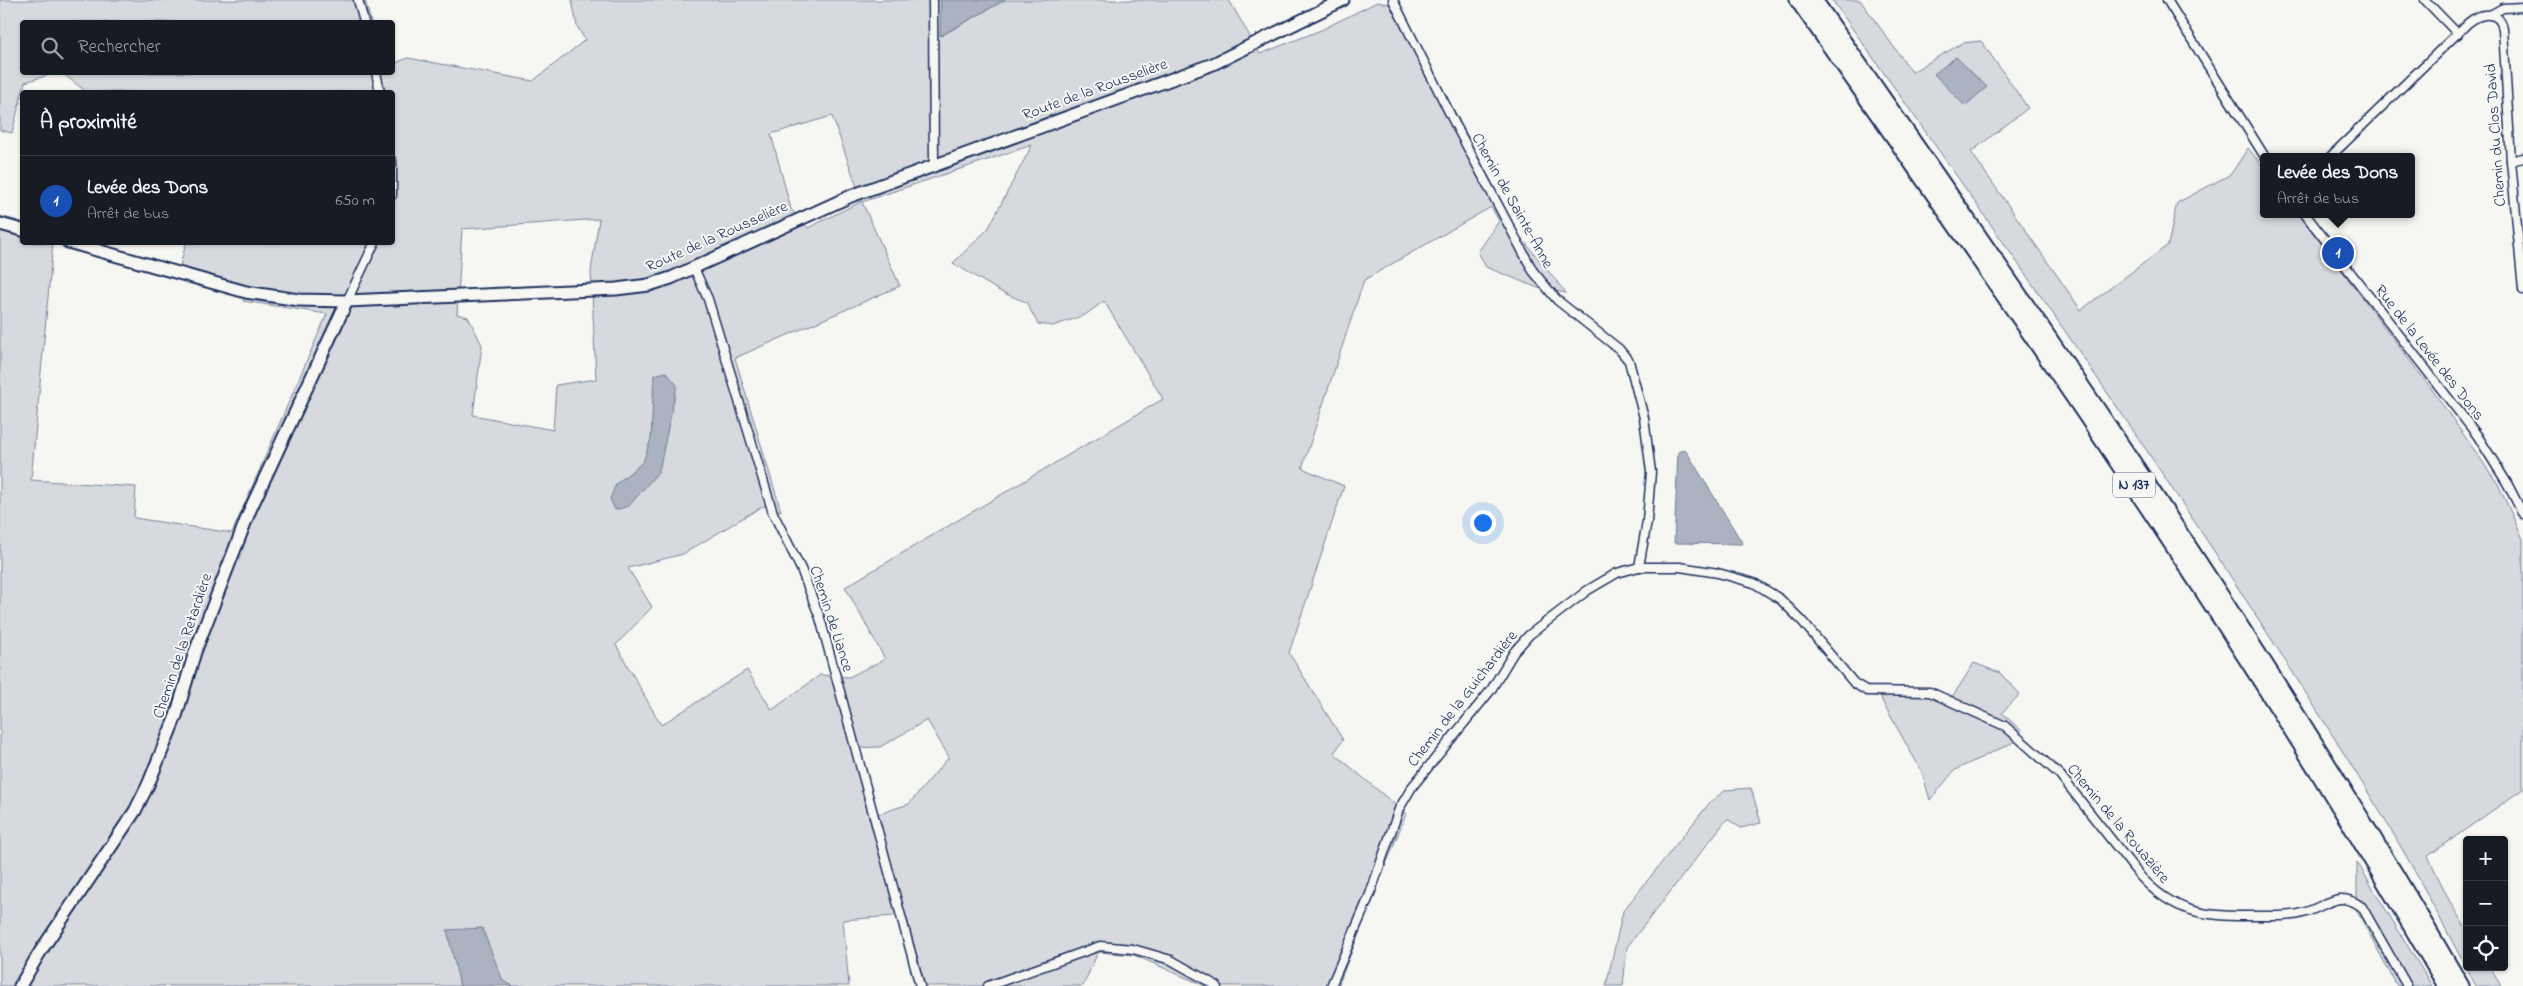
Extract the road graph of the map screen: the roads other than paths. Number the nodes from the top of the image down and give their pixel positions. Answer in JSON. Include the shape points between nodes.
{"nodes":[{"id":1,"x":358,"y":0,"type":"edge"},
{"id":2,"x":933,"y":0,"type":"edge"},
{"id":3,"x":1343,"y":0,"type":"edge"},
{"id":4,"x":1393,"y":0,"type":"edge"},
{"id":5,"x":1798,"y":0,"type":"edge"},
{"id":6,"x":1814,"y":0,"type":"edge"},
{"id":7,"x":2167,"y":0,"type":"edge"},
{"id":8,"x":2425,"y":0,"type":"edge"},
{"id":9,"x":2523,"y":7,"type":"edge"},
{"id":10,"x":2490,"y":14,"type":"junction"},
{"id":11,"x":363,"y":20,"type":"edge"},
{"id":12,"x":2458,"y":34,"type":"junction"},
{"id":13,"x":377,"y":75,"type":"edge"},
{"id":14,"x":380,"y":90,"type":"edge"},
{"id":15,"x":2263,"y":153,"type":"edge"},
{"id":16,"x":2334,"y":153,"type":"edge"},
{"id":17,"x":2523,"y":158,"type":"edge"},
{"id":18,"x":2511,"y":161,"type":"junction"},
{"id":19,"x":934,"y":166,"type":"junction"},
{"id":20,"x":2308,"y":218,"type":"edge"},
{"id":21,"x":0,"y":224,"type":"edge"},
{"id":22,"x":20,"y":229,"type":"edge"},
{"id":23,"x":79,"y":245,"type":"edge"},
{"id":24,"x":374,"y":245,"type":"edge"},
{"id":25,"x":694,"y":268,"type":"junction"},
{"id":26,"x":2523,"y":290,"type":"edge"},
{"id":27,"x":347,"y":301,"type":"junction"},
{"id":28,"x":2521,"y":504,"type":"edge"},
{"id":29,"x":2523,"y":514,"type":"edge"},
{"id":30,"x":1639,"y":567,"type":"junction"},
{"id":31,"x":1866,"y":691,"type":"joint"},
{"id":32,"x":20,"y":986,"type":"edge"},
{"id":33,"x":920,"y":986,"type":"edge"},
{"id":34,"x":988,"y":986,"type":"edge"},
{"id":35,"x":1217,"y":986,"type":"edge"},
{"id":36,"x":1332,"y":986,"type":"edge"},
{"id":37,"x":2407,"y":986,"type":"edge"},
{"id":38,"x":2446,"y":986,"type":"edge"},
{"id":39,"x":2461,"y":986,"type":"edge"}],
"edges":[{"from":1,"to":11,"type":"street"},
{"from":2,"to":19,"type":"street"},
{"from":3,"to":19,"type":"street","name":"Route de la Rousselière","via":[[1213,64]]},
{"from":4,"to":30,"type":"street","name":"Chemin de Sainte-Anne","via":[[1454,124],[1533,271],[1557,300],[1619,349],[1629,361],[1644,418],[1651,472]]},
{"from":5,"to":38,"type":"highway","number":"N 137","via":[[2009,301],[2162,528],[2310,759]]},
{"from":6,"to":39,"type":"highway","number":"N 137","via":[[2172,519],[2316,744]]},
{"from":7,"to":15,"type":"street"},
{"from":8,"to":12,"type":"street"},
{"from":9,"to":10,"type":"street","via":[[2503,8]]},
{"from":10,"to":12,"type":"street","via":[[2479,15]]},
{"from":10,"to":18,"type":"street","name":"Chemin du Clos David","via":[[2500,21],[2503,30]]},
{"from":12,"to":16,"type":"street"},
{"from":13,"to":14,"type":"street"},
{"from":17,"to":18,"type":"street"},
{"from":18,"to":26,"type":"street","name":"Chemin du Clos David"},
{"from":19,"to":25,"type":"street","name":"Route de la Rousselière","via":[[851,196]]},
{"from":20,"to":28,"type":"street","name":"Rue de la Levée des Dons","via":[[2477,435]]},
{"from":21,"to":22,"type":"street"},
{"from":23,"to":27,"type":"street","name":"Route de la Rousselière","via":[[246,292],[299,300]]},
{"from":24,"to":27,"type":"street"},
{"from":25,"to":27,"type":"street","name":"Route de la Rousselière","via":[[657,283],[631,288]]},
{"from":25,"to":33,"type":"street","name":"Chemin de Liance","via":[[708,299],[773,513],[801,569],[820,618]]},
{"from":27,"to":32,"type":"street","name":"Chemin de la Retardière","via":[[250,510],[148,785],[135,811]]},
{"from":28,"to":29,"type":"street","name":"Rue de la Levée des Dons"},
{"from":30,"to":31,"type":"street","name":"Chemin de la Guichardière","via":[[1680,567],[1754,583],[1780,599],[1854,683]]},
{"from":30,"to":36,"type":"street","name":"Chemin de la Guichardière","via":[[1617,573],[1588,590],[1529,634],[1491,690],[1412,787],[1399,809]]},
{"from":31,"to":37,"type":"street","name":"Chemin de la Rouazière","via":[[1930,692],[2005,726],[2060,775],[2140,876],[2175,905],[2194,913],[2220,917],[2291,915],[2316,909],[2334,899],[2351,899],[2362,907]]},
{"from":34,"to":35,"type":"street","via":[[1100,946],[1133,949],[1171,960]]}]}
